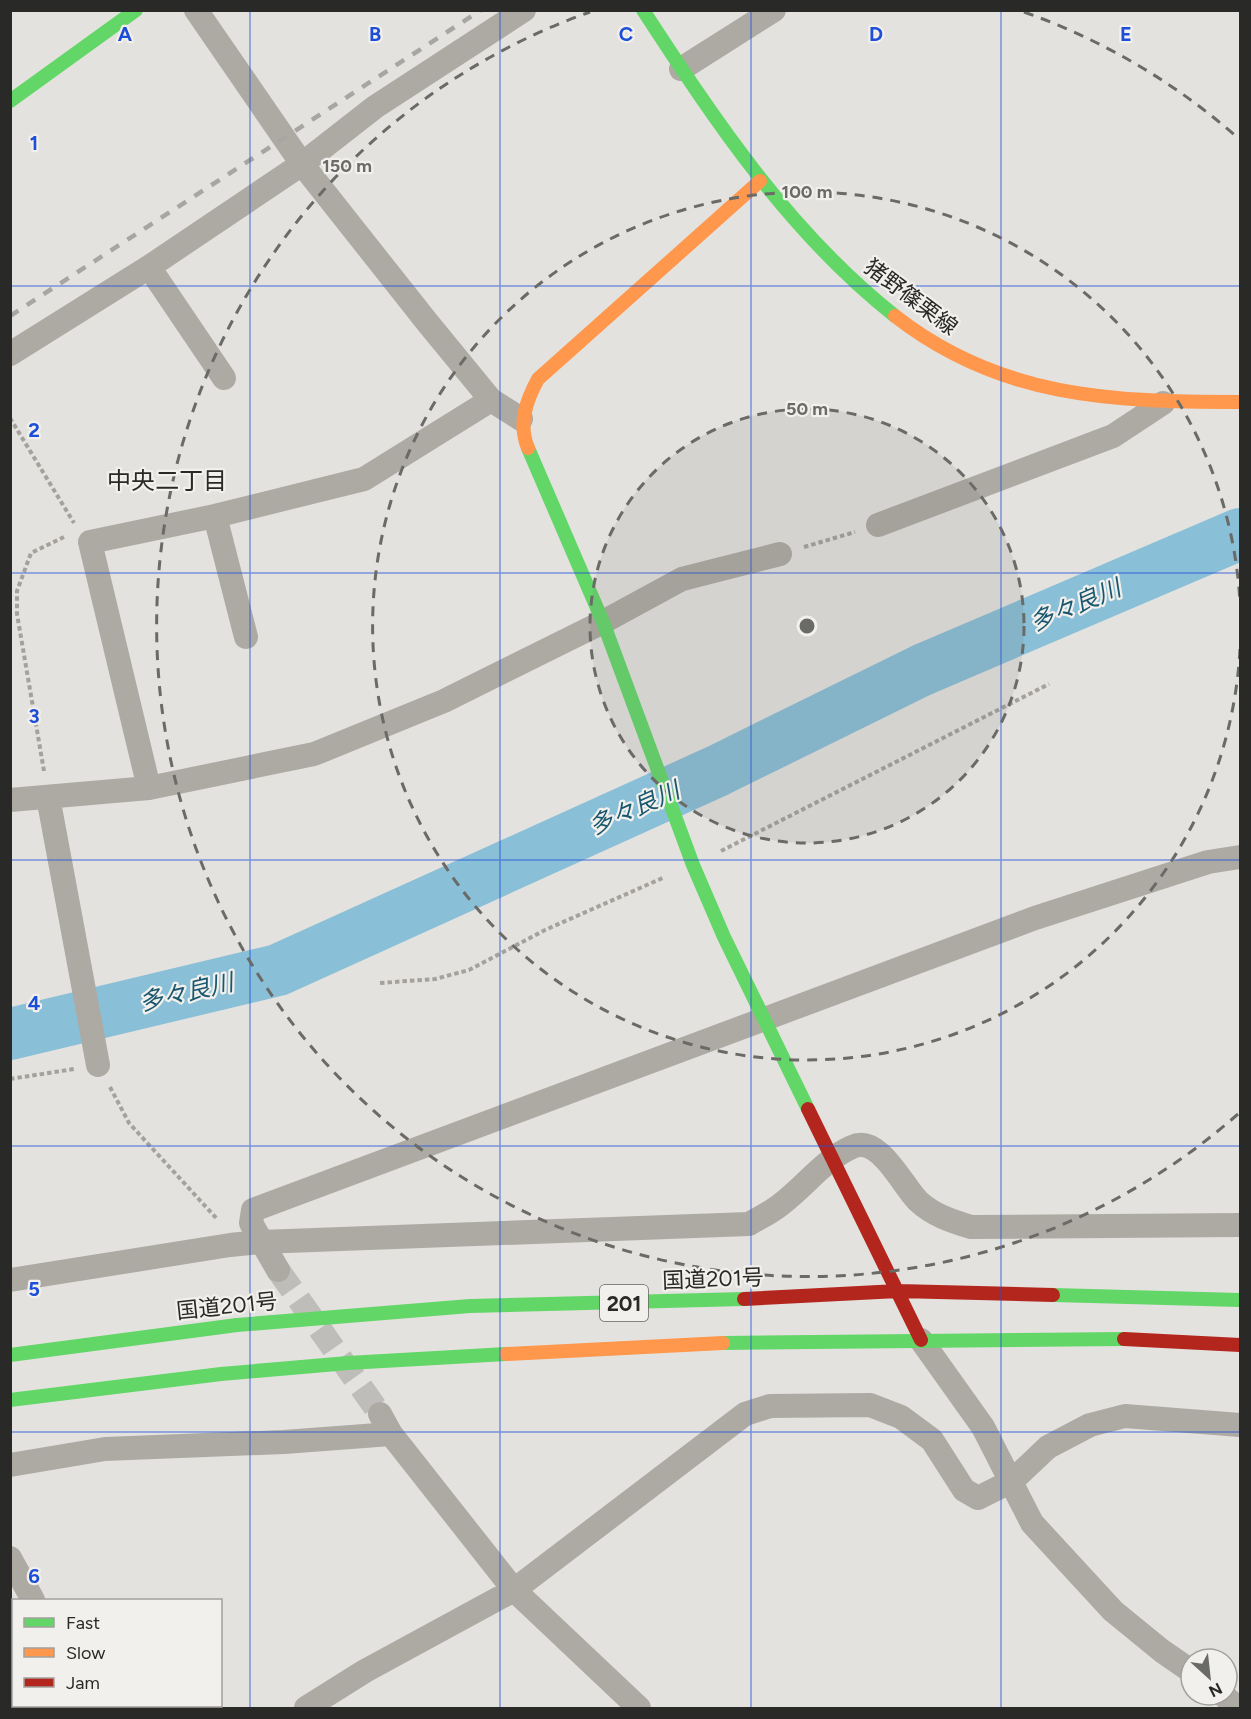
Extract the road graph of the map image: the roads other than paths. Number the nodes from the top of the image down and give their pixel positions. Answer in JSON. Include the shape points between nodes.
{"nodes":[{"id":1,"x":136,"y":10,"type":"edge"},
{"id":2,"x":196,"y":10,"type":"edge"},
{"id":3,"x":524,"y":10,"type":"edge"},
{"id":4,"x":643,"y":10,"type":"edge"},
{"id":5,"x":774,"y":10,"type":"edge"},
{"id":6,"x":681,"y":69,"type":"junction"},
{"id":7,"x":10,"y":101,"type":"edge"},
{"id":8,"x":302,"y":164,"type":"junction"},
{"id":9,"x":760,"y":181,"type":"junction"},
{"id":10,"x":149,"y":267,"type":"junction"},
{"id":11,"x":10,"y":354,"type":"edge"},
{"id":12,"x":224,"y":378,"type":"dead end"},
{"id":13,"x":491,"y":400,"type":"junction"},
{"id":14,"x":1240,"y":402,"type":"edge"},
{"id":15,"x":1163,"y":403,"type":"junction"},
{"id":16,"x":521,"y":419,"type":"junction"},
{"id":17,"x":215,"y":516,"type":"junction"},
{"id":18,"x":878,"y":525,"type":"road end"},
{"id":19,"x":780,"y":554,"type":"road end"},
{"id":20,"x":603,"y":622,"type":"junction"},
{"id":21,"x":246,"y":637,"type":"dead end"},
{"id":22,"x":149,"y":788,"type":"junction"},
{"id":23,"x":48,"y":797,"type":"junction"},
{"id":24,"x":10,"y":800,"type":"edge"},
{"id":25,"x":1240,"y":857,"type":"edge"},
{"id":26,"x":765,"y":1020,"type":"junction"},
{"id":27,"x":98,"y":1065,"type":"road end"},
{"id":28,"x":832,"y":1160,"type":"junction"},
{"id":29,"x":1240,"y":1225,"type":"edge"},
{"id":30,"x":260,"y":1242,"type":"junction"},
{"id":31,"x":278,"y":1270,"type":"tunnel mouth"},
{"id":32,"x":10,"y":1280,"type":"edge"},
{"id":33,"x":898,"y":1291,"type":"junction"},
{"id":34,"x":1240,"y":1300,"type":"edge"},
{"id":35,"x":921,"y":1340,"type":"junction"},
{"id":36,"x":1240,"y":1345,"type":"edge"},
{"id":37,"x":10,"y":1355,"type":"edge"},
{"id":38,"x":10,"y":1400,"type":"edge"},
{"id":39,"x":1240,"y":1425,"type":"edge"},
{"id":40,"x":10,"y":1465,"type":"edge"},
{"id":41,"x":1012,"y":1481,"type":"junction"},
{"id":42,"x":10,"y":1558,"type":"edge"},
{"id":43,"x":514,"y":1590,"type":"junction"},
{"id":44,"x":32,"y":1599,"type":"edge"},
{"id":45,"x":1179,"y":1662,"type":"edge"},
{"id":46,"x":306,"y":1708,"type":"edge"},
{"id":47,"x":639,"y":1708,"type":"edge"}],
"edges":[{"from":1,"to":7,"type":"main road"},
{"from":2,"to":8,"type":"street"},
{"from":3,"to":8,"type":"street","via":[[375,107]]},
{"from":4,"to":6,"type":"main road","name":"猪野篠栗線"},
{"from":5,"to":6,"type":"street"},
{"from":6,"to":9,"type":"main road","name":"猪野篠栗線"},
{"from":8,"to":10,"type":"street"},
{"from":8,"to":13,"type":"street"},
{"from":9,"to":15,"type":"main road","name":"猪野篠栗線","via":[[813,244],[878,304],[963,361],[1064,392]]},
{"from":9,"to":16,"type":"main road","via":[[538,379],[527,397]]},
{"from":10,"to":11,"type":"street"},
{"from":10,"to":12,"type":"street"},
{"from":13,"to":16,"type":"street"},
{"from":13,"to":17,"type":"street","via":[[364,479]]},
{"from":14,"to":15,"type":"main road","name":"猪野篠栗線"},
{"from":15,"to":18,"type":"street","via":[[1113,436]]},
{"from":16,"to":20,"type":"main road","via":[[526,443]]},
{"from":17,"to":21,"type":"street"},
{"from":17,"to":22,"type":"street","via":[[84,536]]},
{"from":19,"to":20,"type":"street","via":[[682,579]]},
{"from":20,"to":22,"type":"street","via":[[444,700],[314,754]]},
{"from":20,"to":26,"type":"main road","via":[[693,865],[723,937]]},
{"from":22,"to":23,"type":"street"},
{"from":23,"to":24,"type":"street"},
{"from":23,"to":27,"type":"street"},
{"from":25,"to":26,"type":"street","via":[[1208,862],[1035,918]]},
{"from":26,"to":28,"type":"main road"},
{"from":26,"to":30,"type":"street","via":[[253,1210],[251,1223]]},
{"from":28,"to":29,"type":"street","via":[[853,1146],[865,1144],[881,1154],[918,1200],[940,1217],[971,1227]]},
{"from":28,"to":30,"type":"street","via":[[774,1210],[749,1224]]},
{"from":28,"to":33,"type":"main road"},
{"from":30,"to":31,"type":"street"},
{"from":30,"to":32,"type":"street"},
{"from":33,"to":34,"type":"main road","name":"国道201号","number":"201"},
{"from":33,"to":35,"type":"main road"},
{"from":33,"to":37,"type":"main road","name":"国道201号","number":"201","via":[[684,1302],[470,1306],[237,1325]]},
{"from":35,"to":36,"type":"main road","number":"201","via":[[1097,1337]]},
{"from":35,"to":38,"type":"main road","number":"201","via":[[690,1344],[481,1354],[221,1374]]},
{"from":35,"to":41,"type":"street","via":[[983,1427]]},
{"from":39,"to":41,"type":"street","via":[[1125,1416],[1090,1425],[1048,1447]]},
{"from":40,"to":43,"type":"street","via":[[105,1449],[284,1442],[385,1424]]},
{"from":41,"to":43,"type":"street","via":[[978,1498],[964,1491],[932,1440],[901,1417],[870,1405],[770,1406],[745,1414]]},
{"from":41,"to":45,"type":"street","via":[[1032,1522],[1113,1611]]},
{"from":42,"to":44,"type":"street"},
{"from":43,"to":46,"type":"street","via":[[365,1671]]},
{"from":43,"to":47,"type":"street"}]}
